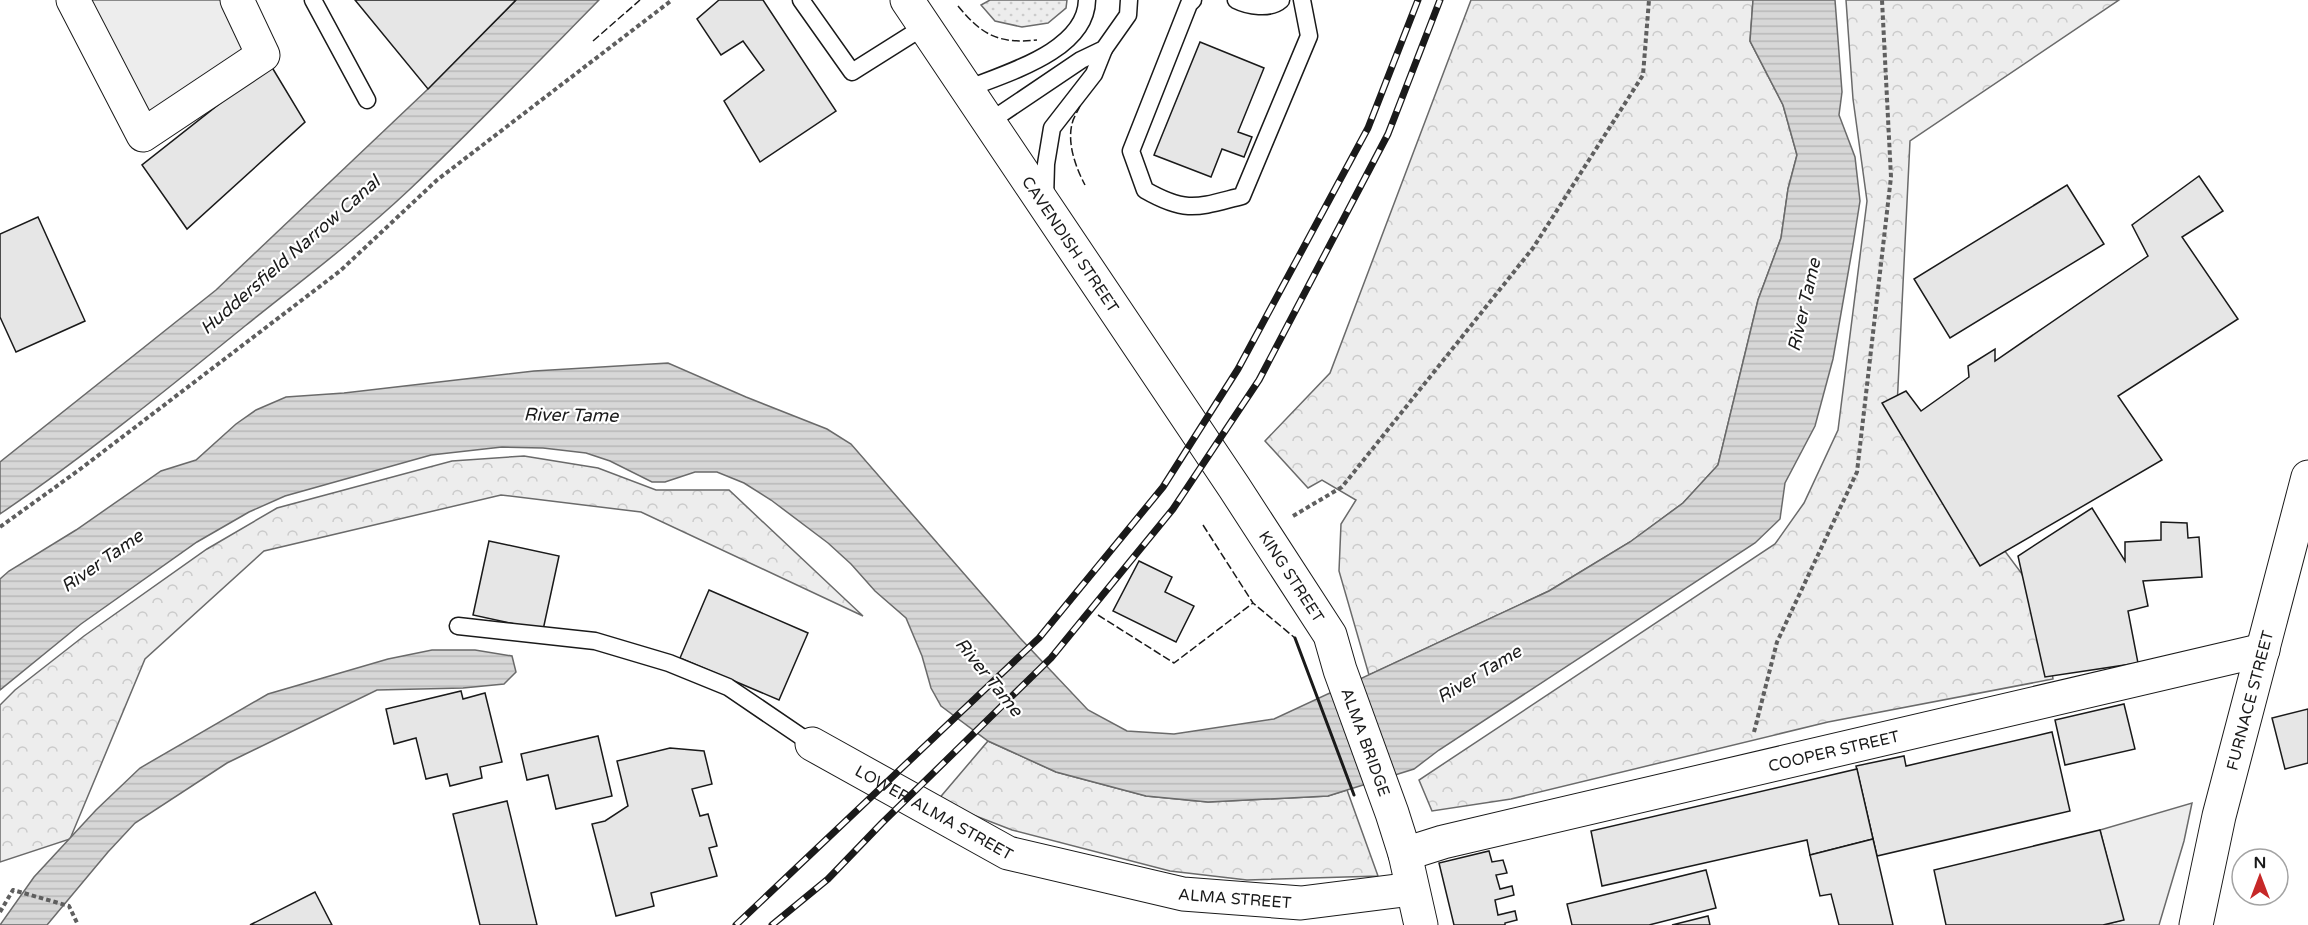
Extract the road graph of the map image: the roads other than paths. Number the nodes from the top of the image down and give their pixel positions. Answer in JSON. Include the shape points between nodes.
{"nodes":[{"id":1,"x":73,"y":0,"type":"edge"},
{"id":2,"x":237,"y":0,"type":"edge"},
{"id":3,"x":313,"y":0,"type":"edge"},
{"id":4,"x":801,"y":0,"type":"edge"},
{"id":5,"x":1087,"y":0,"type":"edge"},
{"id":6,"x":1129,"y":0,"type":"edge"},
{"id":7,"x":1193,"y":0,"type":"edge"},
{"id":8,"x":1236,"y":0,"type":"edge"},
{"id":9,"x":1281,"y":0,"type":"edge"},
{"id":10,"x":1302,"y":0,"type":"edge"},
{"id":11,"x":916,"y":13,"type":"edge"},
{"id":12,"x":1104,"y":49,"type":"junction"},
{"id":13,"x":967,"y":89,"type":"junction"},
{"id":14,"x":367,"y":100,"type":"dead end"},
{"id":15,"x":989,"y":122,"type":"junction"},
{"id":16,"x":1045,"y":205,"type":"junction"},
{"id":17,"x":2308,"y":477,"type":"edge"},
{"id":18,"x":1234,"y":487,"type":"joint"},
{"id":19,"x":458,"y":626,"type":"dead end"},
{"id":20,"x":2263,"y":650,"type":"junction"},
{"id":21,"x":1340,"y":670,"type":"joint"},
{"id":22,"x":812,"y":744,"type":"joint"},
{"id":23,"x":1405,"y":854,"type":"junction"},
{"id":24,"x":1061,"y":865,"type":"joint"},
{"id":25,"x":1412,"y":889,"type":"junction"},
{"id":26,"x":1421,"y":925,"type":"edge"},
{"id":27,"x":2196,"y":925,"type":"edge"}],
"edges":[{"from":1,"to":2,"type":"street","via":[[143,135],[263,55]]},
{"from":3,"to":14,"type":"lane"},
{"from":4,"to":11,"type":"lane","via":[[852,72]]},
{"from":5,"to":13,"type":"lane","via":[[1087,13],[1074,34],[1041,58]]},
{"from":6,"to":12,"type":"lane","via":[[1128,15]]},
{"from":7,"to":10,"type":"lane","via":[[1131,151],[1145,190],[1167,202],[1194,207],[1242,196],[1309,36]]},
{"from":8,"to":9,"type":"lane","via":[[1256,6]]},
{"from":11,"to":13,"type":"street","name":"CAVENDISH STREET"},
{"from":12,"to":15,"type":"lane","via":[[1081,60]]},
{"from":12,"to":16,"type":"lane","via":[[1094,74],[1052,128]]},
{"from":13,"to":15,"type":"street","name":"CAVENDISH STREET"},
{"from":15,"to":16,"type":"street","name":"CAVENDISH STREET"},
{"from":16,"to":18,"type":"street","name":"CAVENDISH STREET"},
{"from":17,"to":20,"type":"street","name":"FURNACE STREET"},
{"from":18,"to":21,"type":"street","name":"KING STREET","via":[[1330,635]]},
{"from":19,"to":22,"type":"lane","via":[[595,641],[669,663],[728,687]]},
{"from":20,"to":23,"type":"street","name":"COOPER STREET"},
{"from":20,"to":27,"type":"street","name":"FURNACE STREET","via":[[2219,816]]},
{"from":21,"to":23,"type":"street","name":"ALMA BRIDGE"},
{"from":22,"to":24,"type":"street","name":"LOWER ALMA STREET","via":[[1008,853]]},
{"from":23,"to":25,"type":"street"},
{"from":24,"to":25,"type":"street","name":"ALMA STREET","via":[[1183,894],[1301,903]]},
{"from":25,"to":26,"type":"street"}]}
